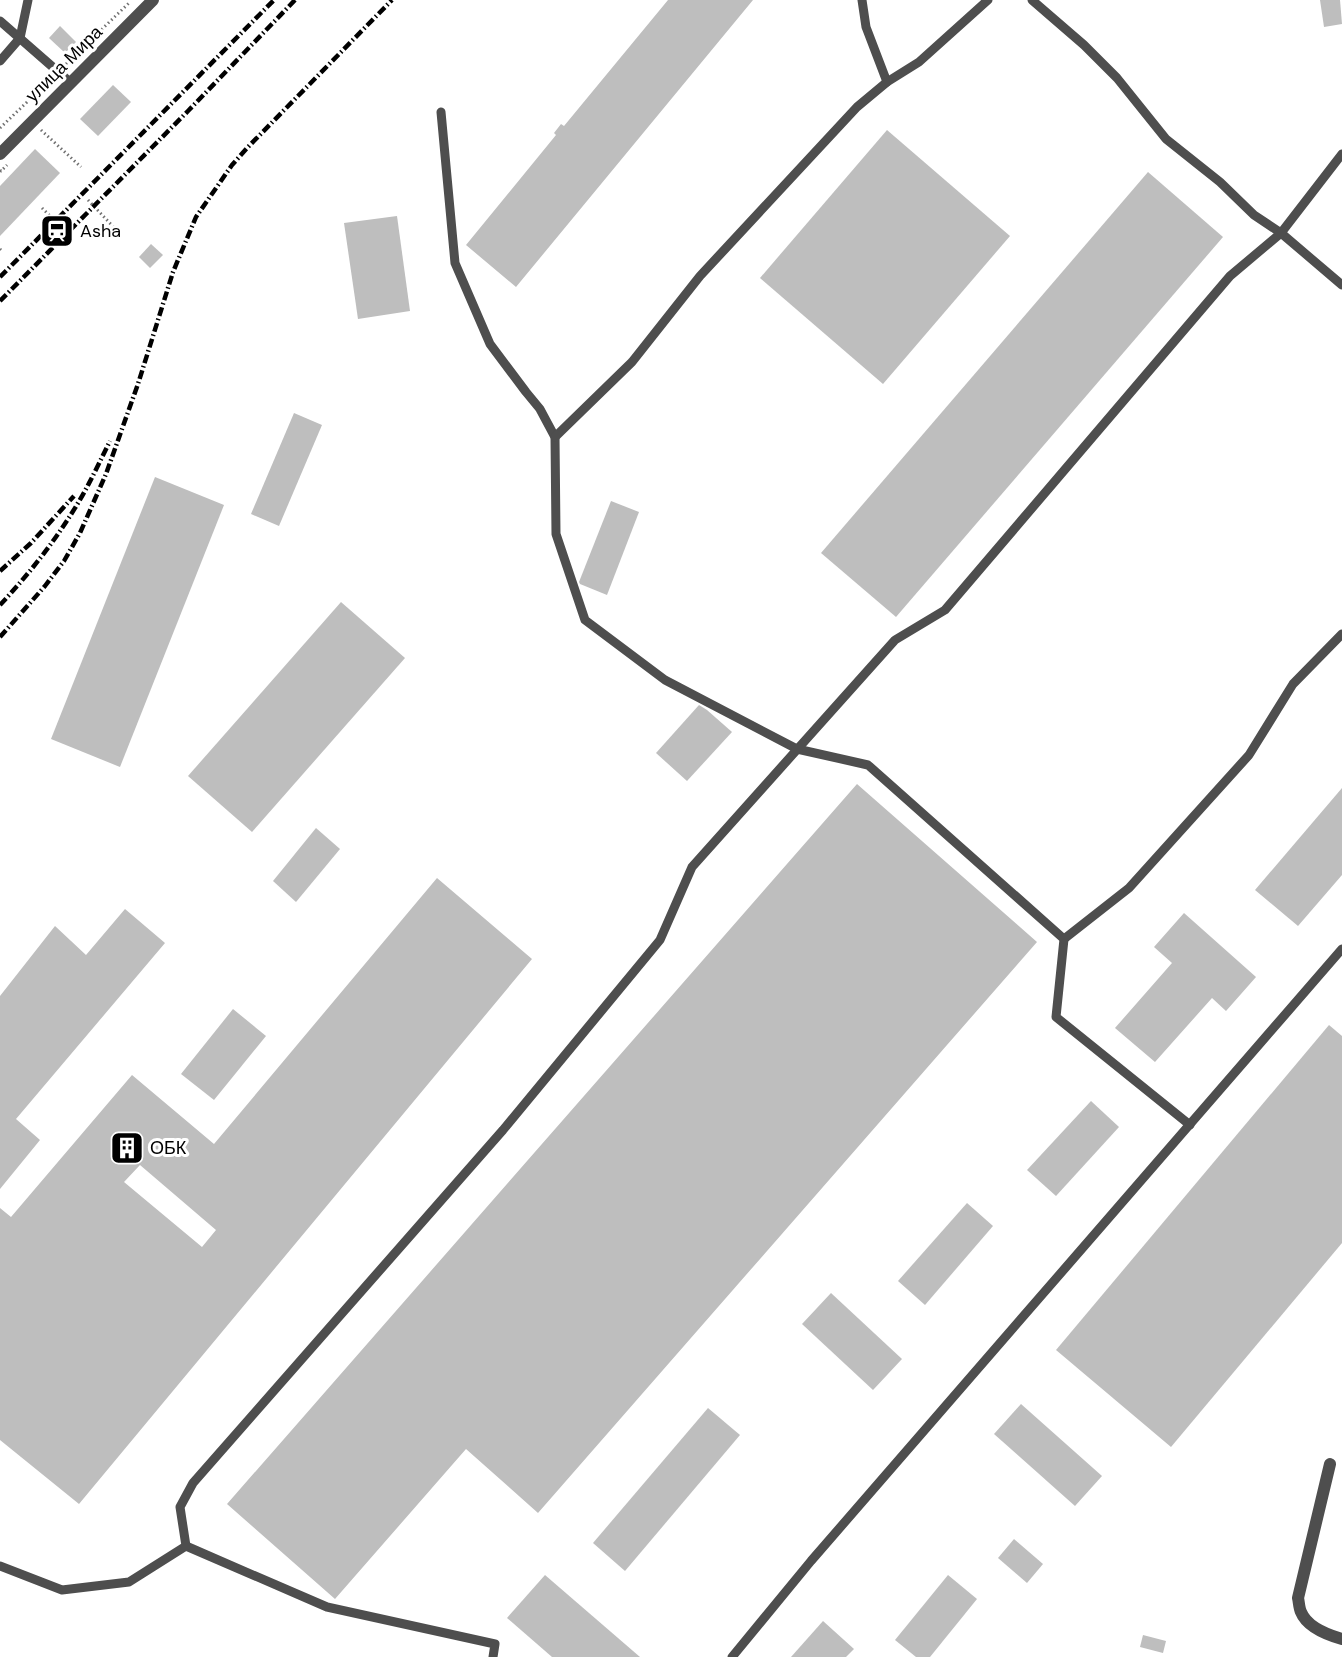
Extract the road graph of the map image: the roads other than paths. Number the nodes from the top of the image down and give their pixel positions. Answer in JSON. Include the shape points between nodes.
{"nodes":[{"id":1,"x":28,"y":0,"type":"edge"},
{"id":2,"x":153,"y":0,"type":"edge"},
{"id":3,"x":862,"y":0,"type":"edge"},
{"id":4,"x":988,"y":0,"type":"edge"},
{"id":5,"x":1032,"y":0,"type":"edge"},
{"id":6,"x":0,"y":21,"type":"edge"},
{"id":7,"x":20,"y":39,"type":"junction"},
{"id":8,"x":0,"y":61,"type":"edge"},
{"id":9,"x":887,"y":82,"type":"junction"},
{"id":10,"x":71,"y":83,"type":"junction"},
{"id":11,"x":441,"y":111,"type":"dead end"},
{"id":12,"x":0,"y":154,"type":"edge"},
{"id":13,"x":1342,"y":154,"type":"edge"},
{"id":14,"x":1281,"y":233,"type":"junction"},
{"id":15,"x":1342,"y":285,"type":"edge"},
{"id":16,"x":555,"y":437,"type":"junction"},
{"id":17,"x":1342,"y":634,"type":"edge"},
{"id":18,"x":797,"y":749,"type":"junction"},
{"id":19,"x":1064,"y":939,"type":"junction"},
{"id":20,"x":1342,"y":949,"type":"edge"},
{"id":21,"x":1190,"y":1125,"type":"junction"},
{"id":22,"x":1330,"y":1464,"type":"dead end"},
{"id":23,"x":186,"y":1546,"type":"junction"},
{"id":24,"x":0,"y":1566,"type":"edge"},
{"id":25,"x":1342,"y":1639,"type":"edge"},
{"id":26,"x":493,"y":1657,"type":"edge"},
{"id":27,"x":732,"y":1657,"type":"edge"}],
"edges":[{"from":1,"to":7,"type":"lane"},
{"from":2,"to":10,"type":"street","name":"улица Мира"},
{"from":3,"to":9,"type":"lane","via":[[866,27]]},
{"from":4,"to":9,"type":"lane","via":[[919,62]]},
{"from":5,"to":14,"type":"lane","via":[[1109,70],[1166,140]]},
{"from":6,"to":7,"type":"lane"},
{"from":7,"to":8,"type":"lane"},
{"from":7,"to":10,"type":"lane"},
{"from":9,"to":16,"type":"lane","via":[[857,107],[700,276],[632,363]]},
{"from":10,"to":12,"type":"street","name":"улица Мира"},
{"from":11,"to":16,"type":"lane","via":[[455,263],[490,344],[540,409]]},
{"from":13,"to":14,"type":"lane"},
{"from":14,"to":15,"type":"lane"},
{"from":14,"to":18,"type":"lane","via":[[1230,276],[945,610],[895,640]]},
{"from":16,"to":18,"type":"lane","via":[[556,534],[585,620],[664,680]]},
{"from":17,"to":19,"type":"lane","via":[[1293,684],[1249,755],[1129,888]]},
{"from":18,"to":19,"type":"lane","via":[[868,765]]},
{"from":18,"to":23,"type":"lane","via":[[692,867],[660,940],[502,1130],[193,1483],[180,1507]]},
{"from":19,"to":21,"type":"lane","via":[[1056,1017]]},
{"from":20,"to":21,"type":"lane"},
{"from":21,"to":27,"type":"lane"},
{"from":22,"to":25,"type":"street","via":[[1298,1598],[1300,1612],[1307,1622]]},
{"from":23,"to":24,"type":"lane","via":[[129,1582],[62,1590]]},
{"from":23,"to":26,"type":"lane","via":[[327,1607],[495,1644]]}]}
